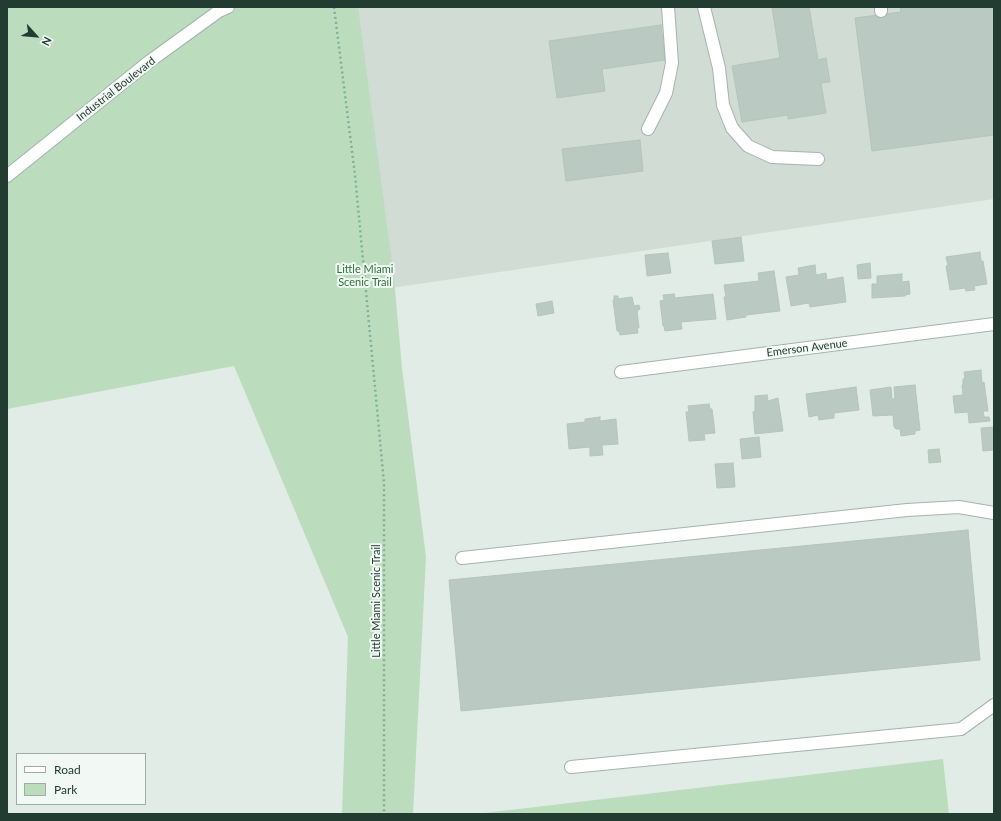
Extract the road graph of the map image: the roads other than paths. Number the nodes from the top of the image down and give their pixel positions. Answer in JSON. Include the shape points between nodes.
{"nodes":[{"id":1,"x":228,"y":7,"type":"edge"},
{"id":2,"x":668,"y":7,"type":"edge"},
{"id":3,"x":704,"y":7,"type":"edge"},
{"id":4,"x":648,"y":129,"type":"dead end"},
{"id":5,"x":818,"y":159,"type":"dead end"},
{"id":6,"x":7,"y":176,"type":"edge"},
{"id":7,"x":994,"y":324,"type":"edge"},
{"id":8,"x":621,"y":372,"type":"dead end"},
{"id":9,"x":994,"y":513,"type":"edge"},
{"id":10,"x":462,"y":558,"type":"dead end"},
{"id":11,"x":994,"y":705,"type":"edge"},
{"id":12,"x":570,"y":768,"type":"dead end"}],
"edges":[{"from":1,"to":6,"type":"street","name":"Industrial Boulevard","via":[[150,61]]},
{"from":2,"to":4,"type":"street","via":[[672,62],[666,93]]},
{"from":3,"to":5,"type":"street","via":[[719,68],[723,106],[732,128],[748,146],[772,157]]},
{"from":7,"to":8,"type":"street","name":"Emerson Avenue"},
{"from":9,"to":10,"type":"street","via":[[959,507],[907,510]]},
{"from":11,"to":12,"type":"street","via":[[961,729]]}]}
